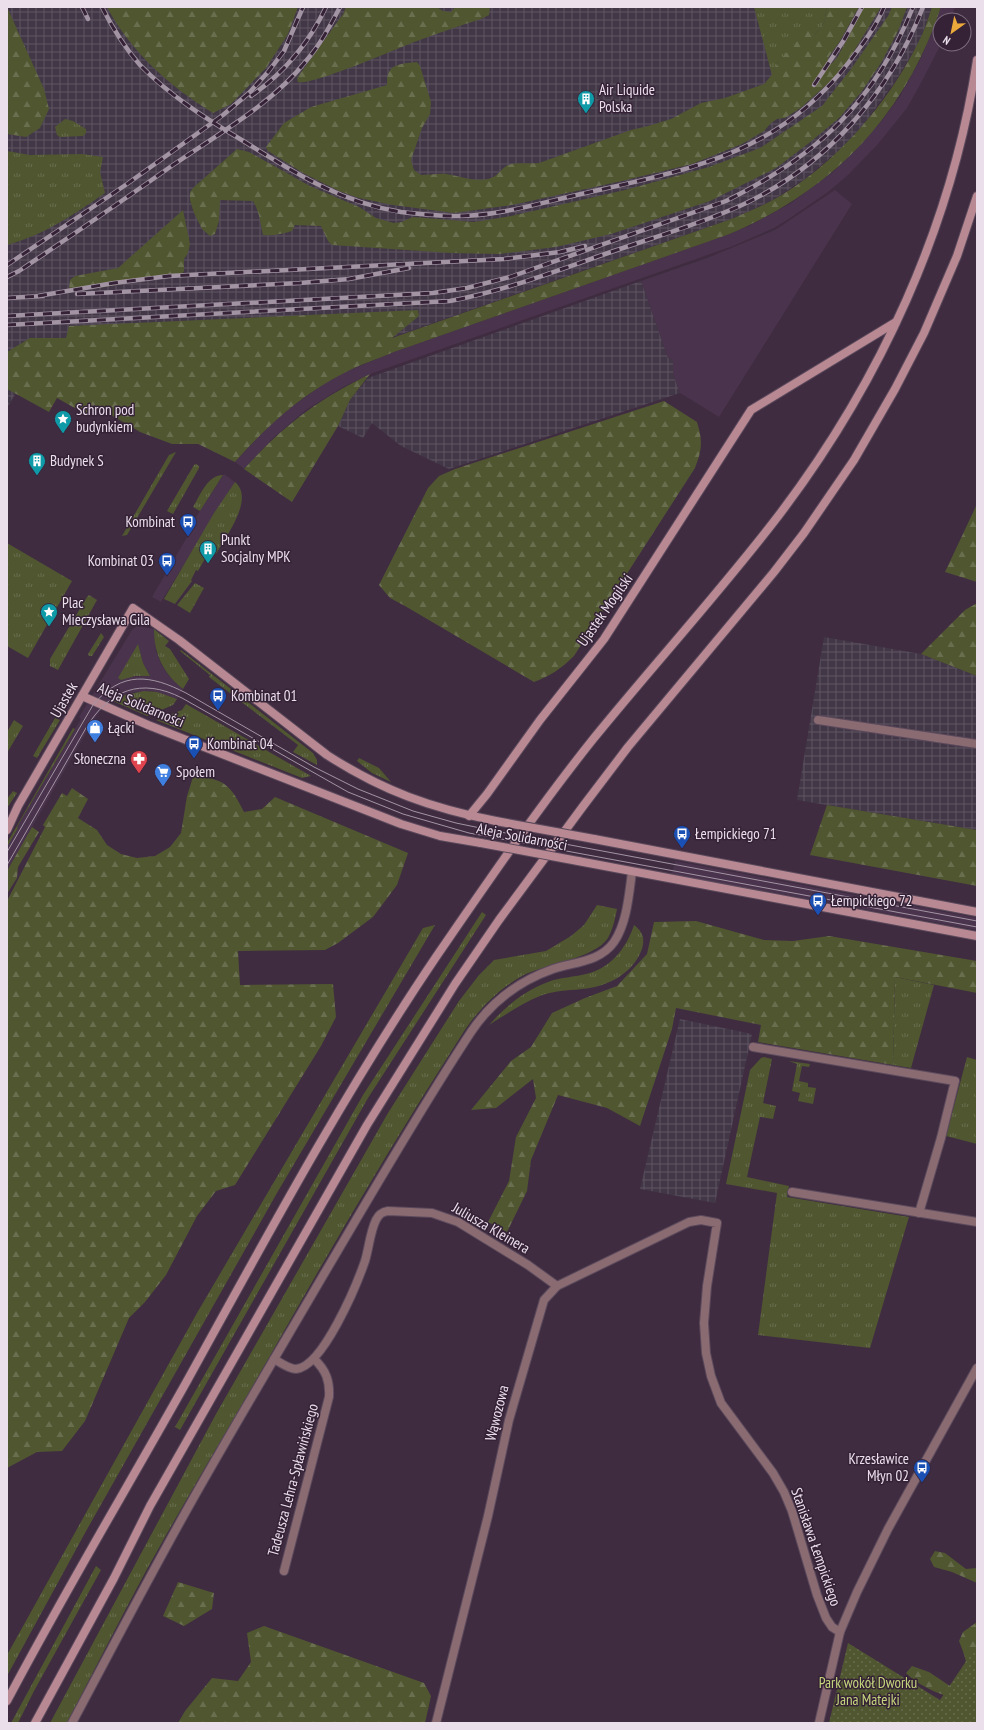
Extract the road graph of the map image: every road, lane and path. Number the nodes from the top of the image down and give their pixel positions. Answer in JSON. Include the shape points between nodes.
{"nodes":[{"id":1,"x":977,"y":60,"type":"edge"},
{"id":2,"x":977,"y":196,"type":"edge"},
{"id":3,"x":897,"y":322,"type":"junction"},
{"id":4,"x":133,"y":608,"type":"joint"},
{"id":5,"x":82,"y":696,"type":"junction"},
{"id":6,"x":818,"y":720,"type":"dead end"},
{"id":7,"x":977,"y":744,"type":"edge"},
{"id":8,"x":18,"y":806,"type":"junction"},
{"id":9,"x":469,"y":816,"type":"junction"},
{"id":10,"x":7,"y":819,"type":"edge"},
{"id":11,"x":7,"y":830,"type":"edge"},
{"id":12,"x":632,"y":872,"type":"junction"},
{"id":13,"x":977,"y":912,"type":"edge"},
{"id":14,"x":977,"y":936,"type":"edge"},
{"id":15,"x":753,"y":1047,"type":"dead end"},
{"id":16,"x":792,"y":1192,"type":"dead end"},
{"id":17,"x":919,"y":1213,"type":"junction"},
{"id":18,"x":977,"y":1222,"type":"edge"},
{"id":19,"x":717,"y":1223,"type":"joint"},
{"id":20,"x":557,"y":1286,"type":"junction"},
{"id":21,"x":274,"y":1359,"type":"junction"},
{"id":22,"x":314,"y":1359,"type":"junction"},
{"id":23,"x":977,"y":1368,"type":"edge"},
{"id":24,"x":284,"y":1571,"type":"dead end"},
{"id":25,"x":840,"y":1632,"type":"junction"},
{"id":26,"x":7,"y":1701,"type":"edge"},
{"id":27,"x":35,"y":1723,"type":"edge"},
{"id":28,"x":72,"y":1723,"type":"edge"},
{"id":29,"x":436,"y":1723,"type":"edge"},
{"id":30,"x":819,"y":1723,"type":"edge"}],
"edges":[{"from":1,"to":3,"type":"main road","via":[[970,104],[949,185]]},
{"from":2,"to":27,"type":"main road","via":[[957,256],[924,333],[854,460],[774,572],[628,747],[499,920],[455,984],[363,1131],[150,1506]]},
{"from":3,"to":9,"type":"main road","name":"Ujastek Mogilski","via":[[751,410],[604,639]]},
{"from":3,"to":26,"type":"main road","via":[[855,404],[801,484],[747,556],[593,740],[434,960],[319,1146]]},
{"from":4,"to":5,"type":"main road","name":"Ujastek"},
{"from":4,"to":9,"type":"main road","name":"Aleja Solidarności","via":[[353,772],[390,791]]},
{"from":5,"to":8,"type":"main road","name":"Ujastek"},
{"from":5,"to":12,"type":"main road","name":"Aleja Solidarności","bridge":true,"via":[[148,725],[401,824],[440,836]]},
{"from":6,"to":7,"type":"street"},
{"from":8,"to":10,"type":"main road","name":"Ujastek"},
{"from":8,"to":11,"type":"main road","name":"Ujastek"},
{"from":9,"to":13,"type":"main road","name":"Aleja Solidarności","bridge":true},
{"from":12,"to":14,"type":"main road","name":"Aleja Solidarności"},
{"from":12,"to":21,"type":"street","via":[[623,922],[610,948],[589,960],[557,968],[524,982],[501,998],[477,1024],[427,1101]]},
{"from":15,"to":17,"type":"street","via":[[955,1081]]},
{"from":16,"to":17,"type":"street"},
{"from":17,"to":18,"type":"street"},
{"from":19,"to":20,"type":"street","name":"Wąwozowa","via":[[701,1220],[689,1222]]},
{"from":19,"to":25,"type":"street","name":"Stanisława Łempickiego","via":[[704,1323],[711,1376],[721,1403],[784,1492],[826,1618],[832,1627]]},
{"from":20,"to":22,"type":"street","name":"Juliusza Kleinera","via":[[482,1236],[445,1217],[413,1211],[382,1212],[375,1221],[366,1259],[344,1311]]},
{"from":20,"to":29,"type":"street","name":"Wąwozowa","via":[[548,1294],[541,1307],[509,1420],[488,1516]]},
{"from":21,"to":22,"type":"street","via":[[294,1369]]},
{"from":21,"to":28,"type":"street","via":[[182,1519]]},
{"from":22,"to":24,"type":"street","name":"Tadeusza Lehra-Spławińskiego","via":[[328,1377],[329,1397]]},
{"from":23,"to":25,"type":"street","via":[[888,1529]]},
{"from":25,"to":30,"type":"street"}]}
